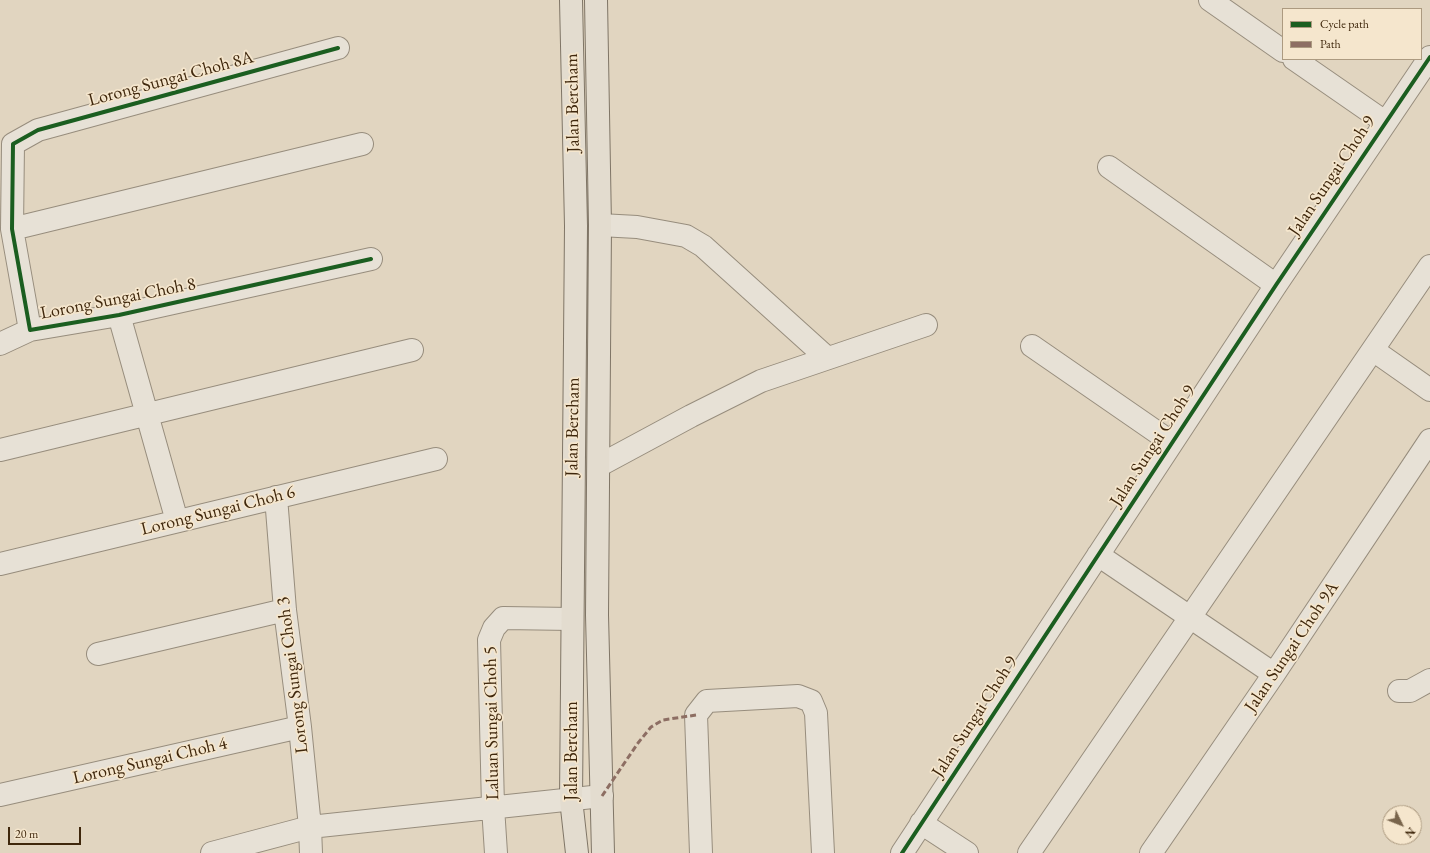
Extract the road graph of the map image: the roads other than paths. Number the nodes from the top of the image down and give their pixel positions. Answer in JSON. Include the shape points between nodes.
{"nodes":[{"id":1,"x":571,"y":0,"type":"edge"},
{"id":2,"x":596,"y":0,"type":"edge"},
{"id":3,"x":1210,"y":0,"type":"edge"},
{"id":4,"x":338,"y":48,"type":"dead end"},
{"id":5,"x":1282,"y":50,"type":"edge"},
{"id":6,"x":1430,"y":56,"type":"edge"},
{"id":7,"x":1295,"y":60,"type":"edge"},
{"id":8,"x":1385,"y":122,"type":"junction"},
{"id":9,"x":13,"y":144,"type":"joint"},
{"id":10,"x":362,"y":144,"type":"dead end"},
{"id":11,"x":1109,"y":167,"type":"dead end"},
{"id":12,"x":600,"y":225,"type":"junction"},
{"id":13,"x":12,"y":229,"type":"junction"},
{"id":14,"x":371,"y":259,"type":"dead end"},
{"id":15,"x":1430,"y":266,"type":"edge"},
{"id":16,"x":1276,"y":284,"type":"junction"},
{"id":17,"x":119,"y":315,"type":"junction"},
{"id":18,"x":926,"y":325,"type":"dead end"},
{"id":19,"x":30,"y":330,"type":"junction"},
{"id":20,"x":0,"y":344,"type":"edge"},
{"id":21,"x":1032,"y":346,"type":"dead end"},
{"id":22,"x":412,"y":350,"type":"dead end"},
{"id":23,"x":1373,"y":350,"type":"junction"},
{"id":24,"x":826,"y":357,"type":"junction"},
{"id":25,"x":1430,"y":390,"type":"edge"},
{"id":26,"x":147,"y":415,"type":"junction"},
{"id":27,"x":1430,"y":440,"type":"edge"},
{"id":28,"x":1171,"y":442,"type":"junction"},
{"id":29,"x":0,"y":450,"type":"edge"},
{"id":30,"x":436,"y":459,"type":"dead end"},
{"id":31,"x":600,"y":465,"type":"junction"},
{"id":32,"x":276,"y":497,"type":"junction"},
{"id":33,"x":177,"y":521,"type":"junction"},
{"id":34,"x":1098,"y":555,"type":"junction"},
{"id":35,"x":0,"y":564,"type":"edge"},
{"id":36,"x":286,"y":610,"type":"junction"},
{"id":37,"x":1190,"y":617,"type":"junction"},
{"id":38,"x":572,"y":619,"type":"junction"},
{"id":39,"x":98,"y":654,"type":"dead end"},
{"id":40,"x":1274,"y":674,"type":"junction"},
{"id":41,"x":1430,"y":680,"type":"edge"},
{"id":42,"x":1399,"y":691,"type":"dead end"},
{"id":43,"x":300,"y":727,"type":"junction"},
{"id":44,"x":0,"y":794,"type":"edge"},
{"id":45,"x":602,"y":796,"type":"junction"},
{"id":46,"x":571,"y":799,"type":"junction"},
{"id":47,"x":493,"y":807,"type":"junction"},
{"id":48,"x":921,"y":823,"type":"junction"},
{"id":49,"x":310,"y":827,"type":"junction"},
{"id":50,"x":212,"y":853,"type":"edge"},
{"id":51,"x":311,"y":853,"type":"edge"},
{"id":52,"x":496,"y":853,"type":"edge"},
{"id":53,"x":576,"y":853,"type":"edge"},
{"id":54,"x":603,"y":853,"type":"edge"},
{"id":55,"x":701,"y":853,"type":"edge"},
{"id":56,"x":823,"y":853,"type":"edge"},
{"id":57,"x":902,"y":853,"type":"edge"},
{"id":58,"x":967,"y":853,"type":"edge"},
{"id":59,"x":1029,"y":853,"type":"edge"},
{"id":60,"x":1151,"y":853,"type":"edge"}],
"edges":[{"from":1,"to":38,"type":"main road","name":"Jalan Bercham","via":[[576,226]]},
{"from":2,"to":12,"type":"main road","name":"Jalan Bercham"},
{"from":3,"to":5,"type":"street"},
{"from":4,"to":9,"type":"street","name":"Lorong Sungai Choh 8A","via":[[38,130]]},
{"from":6,"to":8,"type":"street","name":"Jalan Sungai Choh 9"},
{"from":7,"to":8,"type":"street"},
{"from":8,"to":16,"type":"street","name":"Jalan Sungai Choh 9"},
{"from":9,"to":13,"type":"street","name":"Lorong Sungai Choh 8"},
{"from":10,"to":13,"type":"street"},
{"from":11,"to":16,"type":"street"},
{"from":12,"to":24,"type":"street","via":[[637,227],[686,236],[703,246]]},
{"from":12,"to":31,"type":"main road","name":"Jalan Bercham"},
{"from":13,"to":19,"type":"street","name":"Lorong Sungai Choh 8"},
{"from":14,"to":17,"type":"street","name":"Lorong Sungai Choh 8"},
{"from":15,"to":23,"type":"street"},
{"from":16,"to":28,"type":"street","name":"Jalan Sungai Choh 9"},
{"from":17,"to":19,"type":"street","name":"Lorong Sungai Choh 8"},
{"from":17,"to":26,"type":"street"},
{"from":18,"to":24,"type":"street"},
{"from":19,"to":20,"type":"street"},
{"from":21,"to":28,"type":"street"},
{"from":22,"to":26,"type":"street"},
{"from":23,"to":25,"type":"street"},
{"from":23,"to":37,"type":"street"},
{"from":24,"to":31,"type":"street","via":[[761,381]]},
{"from":26,"to":29,"type":"street"},
{"from":26,"to":33,"type":"street"},
{"from":27,"to":40,"type":"street","name":"Jalan Sungai Choh 9A"},
{"from":28,"to":34,"type":"street","name":"Jalan Sungai Choh 9"},
{"from":30,"to":32,"type":"street","name":"Lorong Sungai Choh 6"},
{"from":31,"to":45,"type":"main road","name":"Jalan Bercham","via":[[598,615]]},
{"from":32,"to":33,"type":"street","name":"Lorong Sungai Choh 6"},
{"from":32,"to":36,"type":"street","name":"Lorong Sungai Choh 3"},
{"from":33,"to":35,"type":"street","name":"Lorong Sungai Choh 6"},
{"from":34,"to":37,"type":"street"},
{"from":34,"to":48,"type":"street","name":"Jalan Sungai Choh 9"},
{"from":36,"to":39,"type":"street"},
{"from":36,"to":43,"type":"street","name":"Lorong Sungai Choh 3"},
{"from":37,"to":40,"type":"street"},
{"from":37,"to":59,"type":"street"},
{"from":38,"to":46,"type":"main road","name":"Jalan Bercham"},
{"from":38,"to":47,"type":"street","name":"Laluan Sungai Choh 5","via":[[502,618],[494,628],[489,640]]},
{"from":40,"to":60,"type":"street","name":"Jalan Sungai Choh 9A"},
{"from":41,"to":42,"type":"street","via":[[1410,691]]},
{"from":43,"to":44,"type":"street","name":"Lorong Sungai Choh 4"},
{"from":43,"to":49,"type":"street","name":"Lorong Sungai Choh 3"},
{"from":45,"to":46,"type":"street"},
{"from":45,"to":54,"type":"main road","name":"Jalan Bercham"},
{"from":46,"to":47,"type":"street"},
{"from":46,"to":53,"type":"main road","name":"Jalan Bercham"},
{"from":47,"to":49,"type":"street"},
{"from":47,"to":52,"type":"street","name":"Laluan Sungai Choh 5"},
{"from":48,"to":57,"type":"street","name":"Jalan Sungai Choh 9"},
{"from":48,"to":58,"type":"street"},
{"from":49,"to":50,"type":"street"},
{"from":49,"to":51,"type":"street","name":"Lorong Sungai Choh 3"},
{"from":55,"to":56,"type":"street","via":[[696,715],[708,701],[798,696],[811,701],[816,713]]}]}
